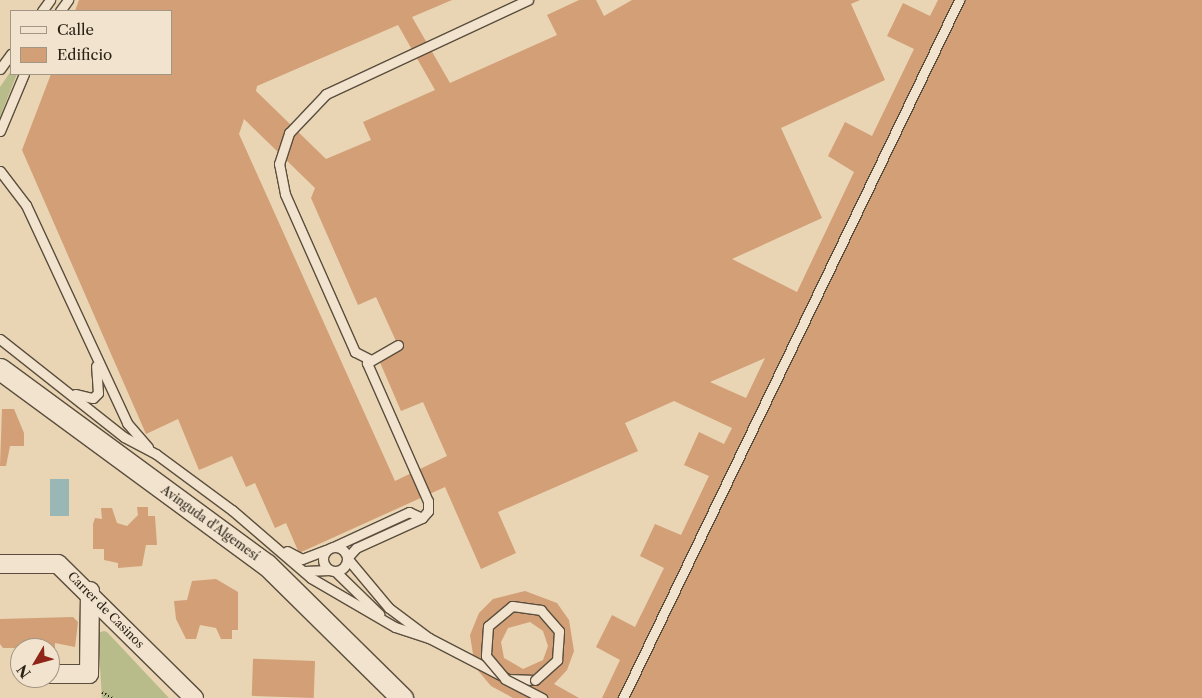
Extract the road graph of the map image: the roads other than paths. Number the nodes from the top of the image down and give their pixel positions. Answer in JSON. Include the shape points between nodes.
{"nodes":[{"id":1,"x":528,"y":0,"type":"edge"},
{"id":2,"x":959,"y":0,"type":"edge"},
{"id":3,"x":10,"y":55,"type":"edge"},
{"id":4,"x":0,"y":69,"type":"edge"},
{"id":5,"x":24,"y":75,"type":"edge"},
{"id":6,"x":0,"y":131,"type":"edge"},
{"id":7,"x":0,"y":170,"type":"edge"},
{"id":8,"x":0,"y":339,"type":"edge"},
{"id":9,"x":398,"y":345,"type":"dead end"},
{"id":10,"x":369,"y":358,"type":"junction"},
{"id":11,"x":95,"y":360,"type":"junction"},
{"id":12,"x":0,"y":369,"type":"edge"},
{"id":13,"x":62,"y":386,"type":"junction"},
{"id":14,"x":156,"y":454,"type":"junction"},
{"id":15,"x":422,"y":518,"type":"junction"},
{"id":16,"x":272,"y":542,"type":"junction"},
{"id":17,"x":330,"y":549,"type":"junction"},
{"id":18,"x":347,"y":558,"type":"junction"},
{"id":19,"x":0,"y":564,"type":"edge"},
{"id":20,"x":299,"y":568,"type":"junction"},
{"id":21,"x":332,"y":570,"type":"junction"},
{"id":22,"x":90,"y":591,"type":"junction"},
{"id":23,"x":386,"y":622,"type":"junction"},
{"id":24,"x":429,"y":638,"type":"junction"},
{"id":25,"x":60,"y":674,"type":"edge"},
{"id":26,"x":194,"y":698,"type":"edge"},
{"id":27,"x":402,"y":698,"type":"edge"},
{"id":28,"x":542,"y":698,"type":"edge"},
{"id":29,"x":623,"y":698,"type":"edge"}],
"edges":[{"from":1,"to":10,"type":"lane","via":[[326,94],[289,133],[279,164],[285,194],[355,352]]},
{"from":2,"to":29,"type":"lane"},
{"from":3,"to":4,"type":"lane"},
{"from":5,"to":6,"type":"lane"},
{"from":7,"to":11,"type":"lane","via":[[26,206]]},
{"from":8,"to":13,"type":"lane"},
{"from":9,"to":10,"type":"lane"},
{"from":10,"to":15,"type":"lane","via":[[367,366],[428,501]]},
{"from":11,"to":13,"type":"lane","via":[[100,387],[93,398]]},
{"from":11,"to":14,"type":"lane","via":[[127,423]]},
{"from":12,"to":27,"type":"street","name":"Avinguda d'Algemesí","via":[[267,565]]},
{"from":13,"to":14,"type":"lane","via":[[124,437]]},
{"from":14,"to":16,"type":"lane"},
{"from":15,"to":17,"type":"lane","via":[[409,512]]},
{"from":15,"to":18,"type":"lane","via":[[356,548]]},
{"from":16,"to":17,"type":"lane","via":[[302,559]]},
{"from":16,"to":20,"type":"lane"},
{"from":17,"to":18,"type":"lane","via":[[344,551]]},
{"from":17,"to":21,"type":"lane","via":[[323,561]]},
{"from":18,"to":21,"type":"lane","via":[[342,568]]},
{"from":18,"to":24,"type":"lane","via":[[389,608]]},
{"from":19,"to":22,"type":"street","name":"Carrer de Casinos","via":[[58,564]]},
{"from":20,"to":21,"type":"lane","via":[[314,573]]},
{"from":20,"to":23,"type":"lane"},
{"from":21,"to":23,"type":"lane"},
{"from":22,"to":25,"type":"street","via":[[88,674]]},
{"from":22,"to":26,"type":"street","name":"Carrer de Casinos"},
{"from":23,"to":24,"type":"lane"},
{"from":24,"to":28,"type":"lane","bridge":true,"via":[[508,680],[535,680],[557,660],[559,631],[541,610],[512,606],[488,626],[486,656],[505,679]]}]}
